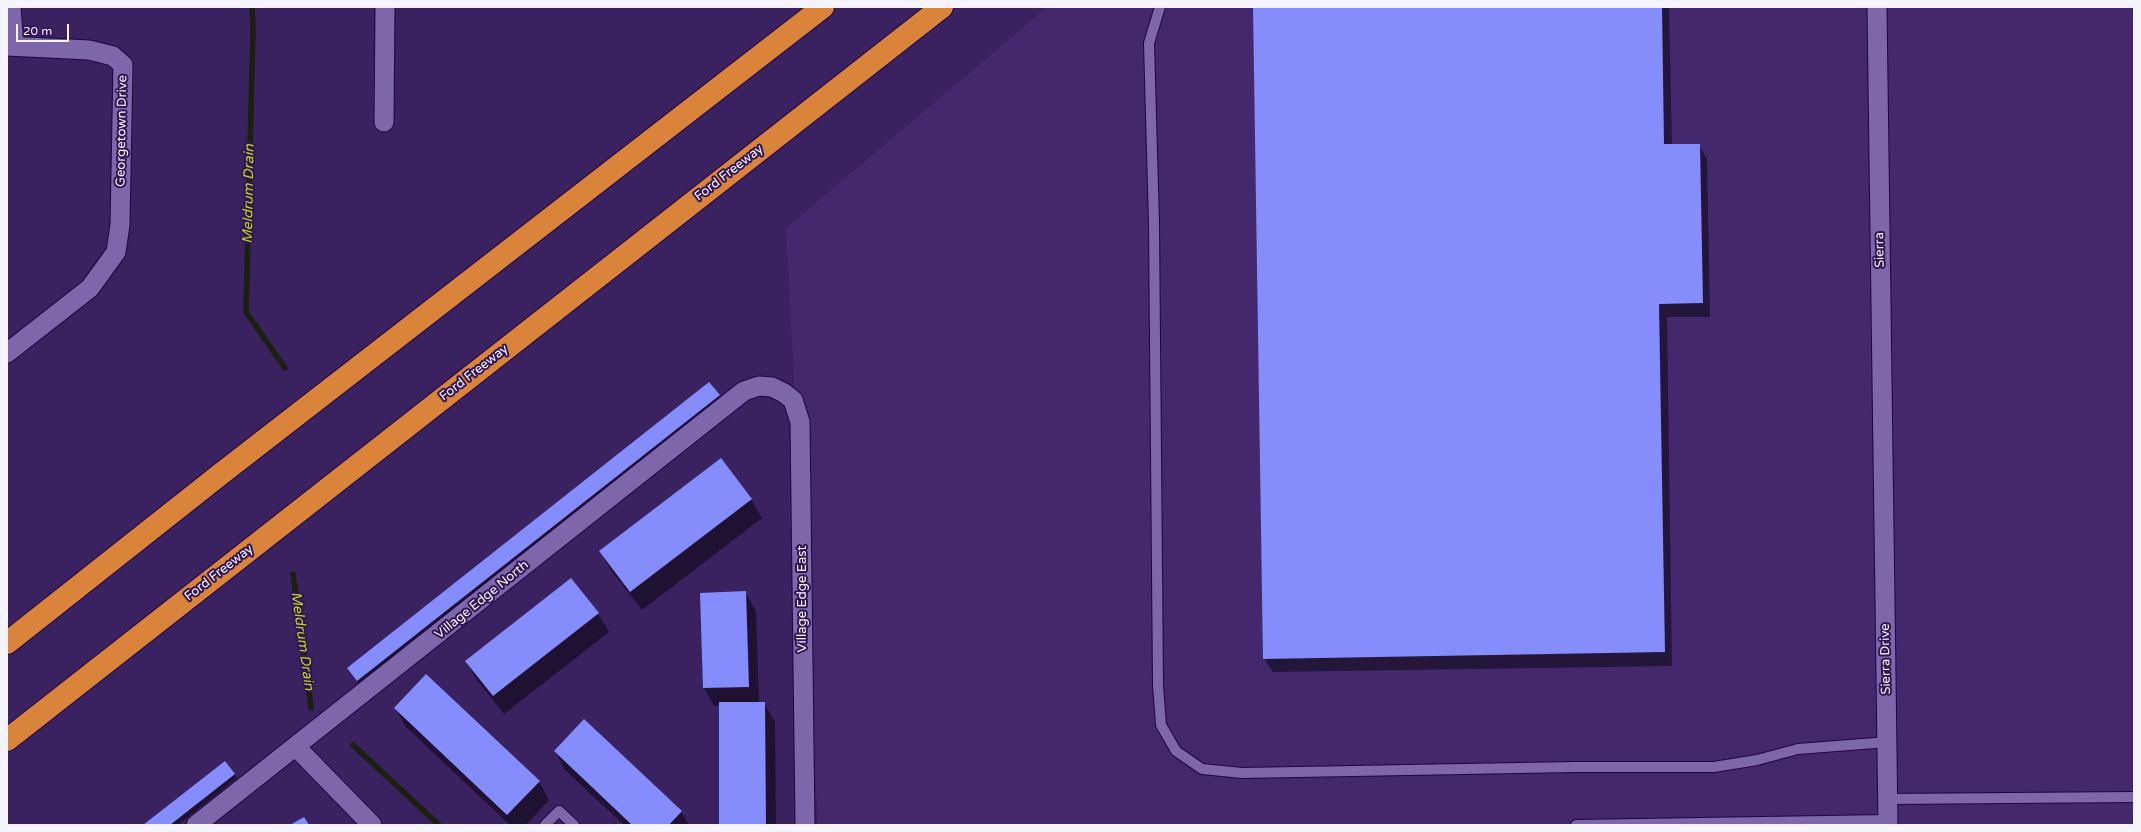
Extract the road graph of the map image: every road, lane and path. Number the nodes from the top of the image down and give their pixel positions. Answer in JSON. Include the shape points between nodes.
{"nodes":[{"id":1,"x":11,"y":7,"type":"edge"},
{"id":2,"x":385,"y":7,"type":"edge"},
{"id":3,"x":823,"y":7,"type":"edge"},
{"id":4,"x":942,"y":7,"type":"edge"},
{"id":5,"x":1160,"y":7,"type":"edge"},
{"id":6,"x":1877,"y":7,"type":"edge"},
{"id":7,"x":10,"y":46,"type":"edge"},
{"id":8,"x":384,"y":122,"type":"dead end"},
{"id":9,"x":7,"y":353,"type":"edge"},
{"id":10,"x":772,"y":387,"type":"joint"},
{"id":11,"x":1883,"y":493,"type":"joint"},
{"id":12,"x":7,"y":643,"type":"edge"},
{"id":13,"x":7,"y":740,"type":"edge"},
{"id":14,"x":1888,"y":742,"type":"junction"},
{"id":15,"x":296,"y":747,"type":"junction"},
{"id":16,"x":2134,"y":797,"type":"edge"},
{"id":17,"x":1888,"y":799,"type":"junction"},
{"id":18,"x":1888,"y":823,"type":"edge"},
{"id":19,"x":196,"y":825,"type":"edge"},
{"id":20,"x":372,"y":825,"type":"edge"},
{"id":21,"x":545,"y":825,"type":"edge"},
{"id":22,"x":574,"y":825,"type":"edge"},
{"id":23,"x":805,"y":825,"type":"edge"},
{"id":24,"x":1576,"y":825,"type":"edge"}],
"edges":[{"from":1,"to":7,"type":"street"},
{"from":2,"to":8,"type":"street"},
{"from":3,"to":12,"type":"highway"},
{"from":4,"to":13,"type":"highway","name":"Ford Freeway"},
{"from":5,"to":14,"type":"lane","via":[[1149,43],[1154,224],[1158,685],[1161,725],[1176,751],[1202,769],[1242,773],[1714,767],[1757,760],[1798,749]]},
{"from":6,"to":11,"type":"street","name":"Sierra"},
{"from":7,"to":9,"type":"street","name":"Georgetown Drive","via":[[89,50],[114,56],[123,65],[120,225],[116,252],[90,288]]},
{"from":10,"to":15,"type":"street","name":"Village Edge North","via":[[760,386],[744,391]]},
{"from":10,"to":23,"type":"street","name":"Village Edge East","via":[[793,400],[800,422]]},
{"from":11,"to":14,"type":"street","name":"Sierra Drive"},
{"from":14,"to":17,"type":"street","name":"Sierra Drive"},
{"from":15,"to":19,"type":"street","name":"Village Edge North"},
{"from":15,"to":20,"type":"street"},
{"from":16,"to":17,"type":"lane"},
{"from":17,"to":18,"type":"street","name":"Sierra Drive"},
{"from":18,"to":24,"type":"lane"},
{"from":21,"to":22,"type":"lane","via":[[559,811]]}]}
